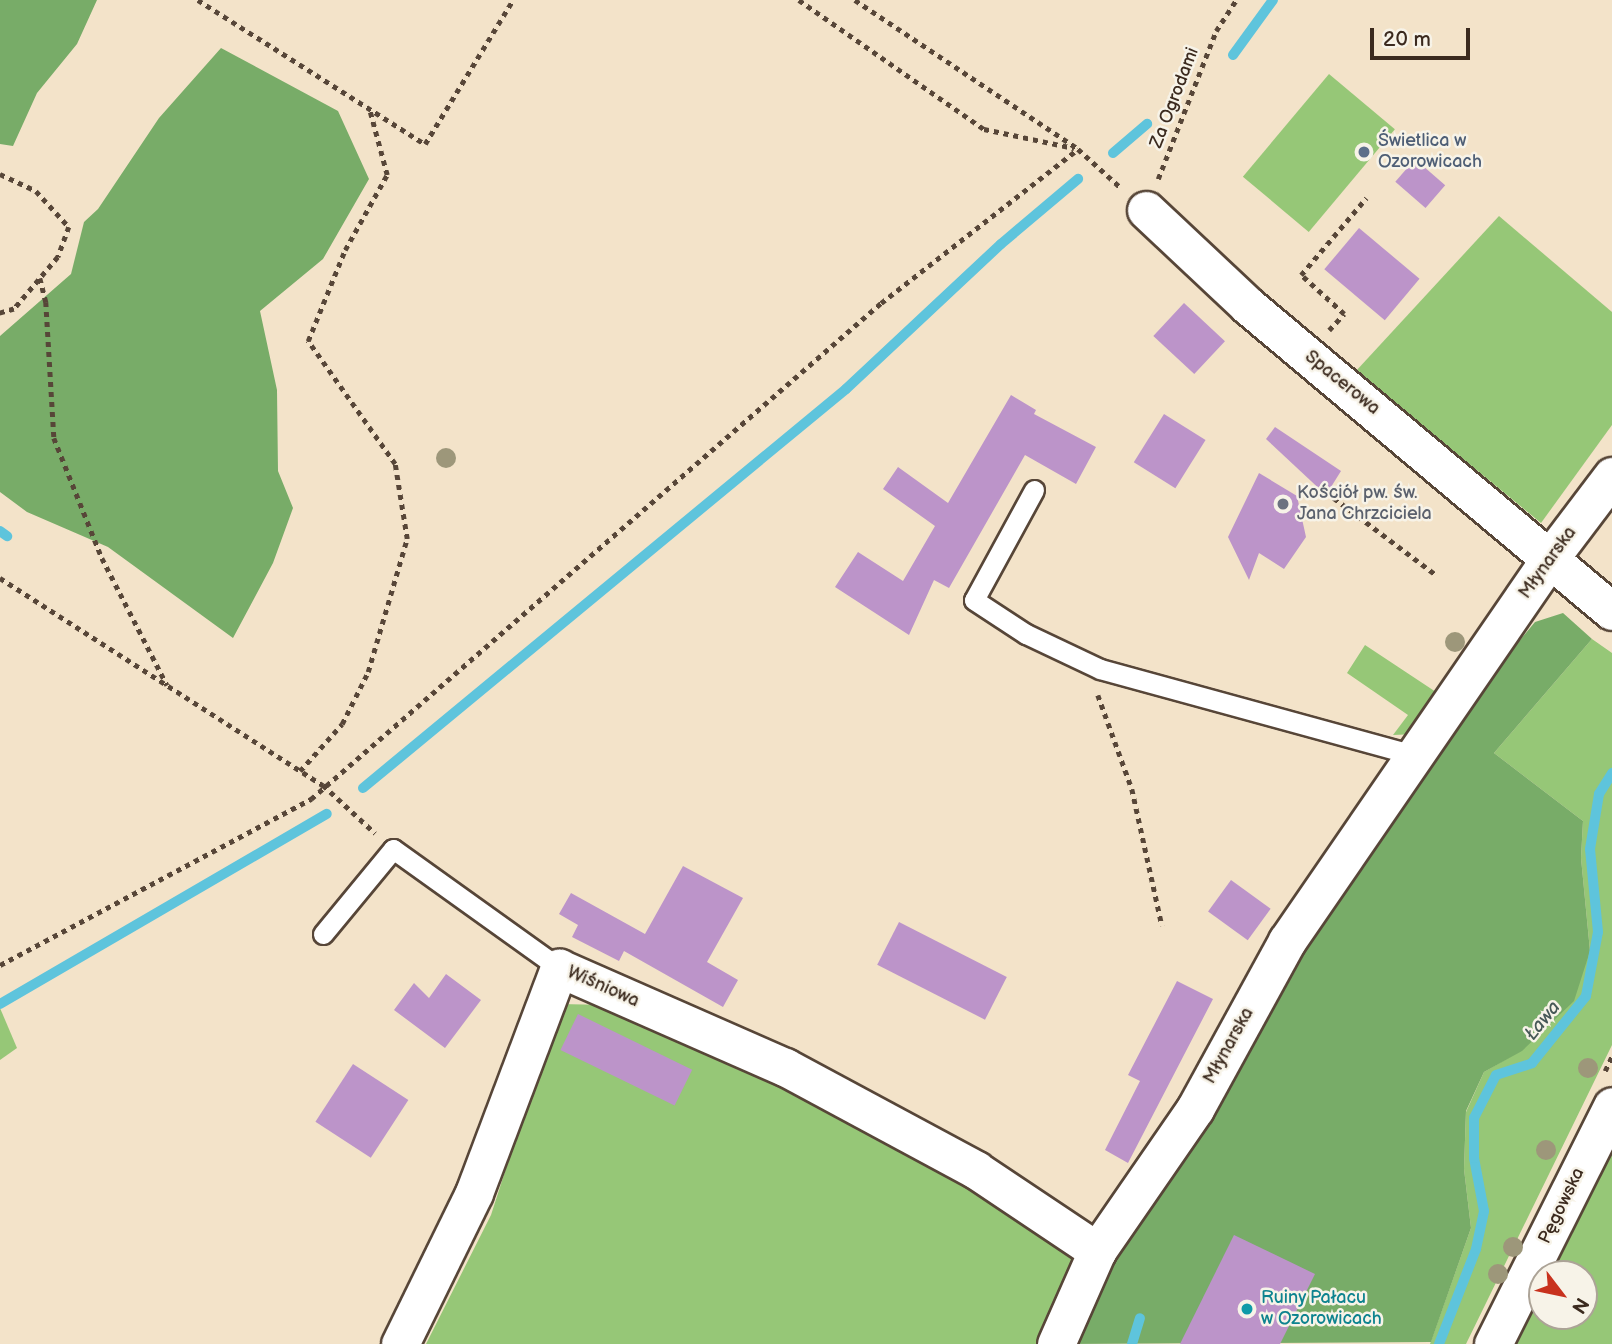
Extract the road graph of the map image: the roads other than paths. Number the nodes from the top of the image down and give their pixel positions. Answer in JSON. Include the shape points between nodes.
{"nodes":[{"id":1,"x":1146,"y":210,"type":"road end"},
{"id":2,"x":1612,"y":476,"type":"edge"},
{"id":3,"x":1034,"y":490,"type":"dead end"},
{"id":4,"x":1550,"y":558,"type":"junction"},
{"id":5,"x":1612,"y":611,"type":"edge"},
{"id":6,"x":1415,"y":755,"type":"junction"},
{"id":7,"x":323,"y":934,"type":"dead end"},
{"id":8,"x":559,"y":968,"type":"junction"},
{"id":9,"x":1612,"y":1106,"type":"edge"},
{"id":10,"x":1097,"y":1251,"type":"junction"},
{"id":11,"x":400,"y":1344,"type":"edge"},
{"id":12,"x":1056,"y":1344,"type":"edge"},
{"id":13,"x":1493,"y":1344,"type":"edge"}],
"edges":[{"from":1,"to":4,"type":"street","name":"Spacerowa","via":[[1247,305]]},
{"from":2,"to":4,"type":"street","name":"Młynarska"},
{"from":3,"to":6,"type":"lane","via":[[974,600],[1026,634],[1100,669]]},
{"from":4,"to":5,"type":"street","name":"Spacerowa"},
{"from":4,"to":6,"type":"street","name":"Młynarska"},
{"from":6,"to":10,"type":"street","name":"Młynarska","via":[[1287,941],[1195,1109]]},
{"from":7,"to":8,"type":"lane","via":[[393,849]]},
{"from":8,"to":10,"type":"street","name":"Wiśniowa","via":[[785,1067],[976,1170]]},
{"from":8,"to":11,"type":"street","name":"Wiśniowa","via":[[474,1193]]},
{"from":9,"to":13,"type":"street","name":"Pęgowska"},
{"from":10,"to":12,"type":"street","name":"Młynarska"}]}
